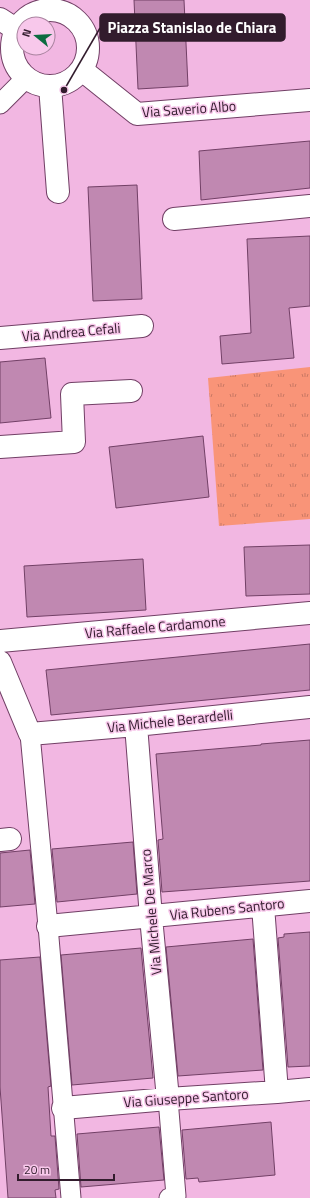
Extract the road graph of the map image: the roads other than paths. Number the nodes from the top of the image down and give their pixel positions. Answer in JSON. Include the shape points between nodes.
{"nodes":[{"id":1,"x":8,"y":24,"type":"edge"},
{"id":2,"x":82,"y":70,"type":"junction"},
{"id":3,"x":26,"y":78,"type":"junction"},
{"id":4,"x":50,"y":86,"type":"junction"},
{"id":5,"x":310,"y":100,"type":"edge"},
{"id":6,"x":0,"y":104,"type":"edge"},
{"id":7,"x":58,"y":192,"type":"dead end"},
{"id":8,"x":310,"y":206,"type":"edge"},
{"id":9,"x":174,"y":219,"type":"dead end"},
{"id":10,"x":142,"y":326,"type":"dead end"},
{"id":11,"x":0,"y":338,"type":"edge"},
{"id":12,"x":131,"y":391,"type":"dead end"},
{"id":13,"x":0,"y":447,"type":"edge"},
{"id":14,"x":310,"y":613,"type":"edge"},
{"id":15,"x":0,"y":642,"type":"edge"},
{"id":16,"x":0,"y":662,"type":"edge"},
{"id":17,"x":310,"y":706,"type":"edge"},
{"id":18,"x":136,"y":725,"type":"junction"},
{"id":19,"x":30,"y":734,"type":"junction"},
{"id":20,"x":310,"y":901,"type":"edge"},
{"id":21,"x":263,"y":906,"type":"junction"},
{"id":22,"x":151,"y":917,"type":"junction"},
{"id":23,"x":48,"y":926,"type":"junction"},
{"id":24,"x":310,"y":1089,"type":"edge"},
{"id":25,"x":276,"y":1092,"type":"junction"},
{"id":26,"x":168,"y":1099,"type":"junction"},
{"id":27,"x":63,"y":1108,"type":"junction"},
{"id":28,"x":71,"y":1198,"type":"edge"},
{"id":29,"x":169,"y":1198,"type":"edge"}],
"edges":[{"from":1,"to":2,"type":"street","via":[[48,10],[71,16],[86,35],[87,59]]},
{"from":1,"to":3,"type":"street","via":[[13,42],[13,55],[18,68]]},
{"from":2,"to":4,"type":"street","via":[[63,84]]},
{"from":2,"to":5,"type":"street","name":"Via Saverio Albo","via":[[137,114]]},
{"from":3,"to":4,"type":"street","via":[[37,84]]},
{"from":3,"to":6,"type":"lane"},
{"from":4,"to":7,"type":"street"},
{"from":8,"to":9,"type":"street"},
{"from":10,"to":11,"type":"street","name":"Via Andrea Cefali"},
{"from":12,"to":13,"type":"street","via":[[72,394],[74,442]]},
{"from":14,"to":15,"type":"street","name":"Via Raffaele Cardamone"},
{"from":16,"to":19,"type":"street"},
{"from":17,"to":18,"type":"street","name":"Via Michele Berardelli"},
{"from":18,"to":19,"type":"street","name":"Via Michele Berardelli"},
{"from":18,"to":22,"type":"street","name":"Via Michele De Marco"},
{"from":19,"to":23,"type":"lane"},
{"from":20,"to":21,"type":"street","name":"Via Rubens Santoro"},
{"from":21,"to":22,"type":"street","name":"Via Rubens Santoro"},
{"from":21,"to":25,"type":"street"},
{"from":22,"to":23,"type":"street","name":"Via Rubens Santoro"},
{"from":22,"to":26,"type":"street","name":"Via Michele De Marco"},
{"from":23,"to":27,"type":"lane"},
{"from":24,"to":25,"type":"street","name":"Via Giuseppe Santoro"},
{"from":25,"to":26,"type":"street","name":"Via Giuseppe Santoro"},
{"from":26,"to":27,"type":"street","name":"Via Giuseppe Santoro"},
{"from":26,"to":29,"type":"lane","via":[[176,1196]]},
{"from":27,"to":28,"type":"lane"}]}
